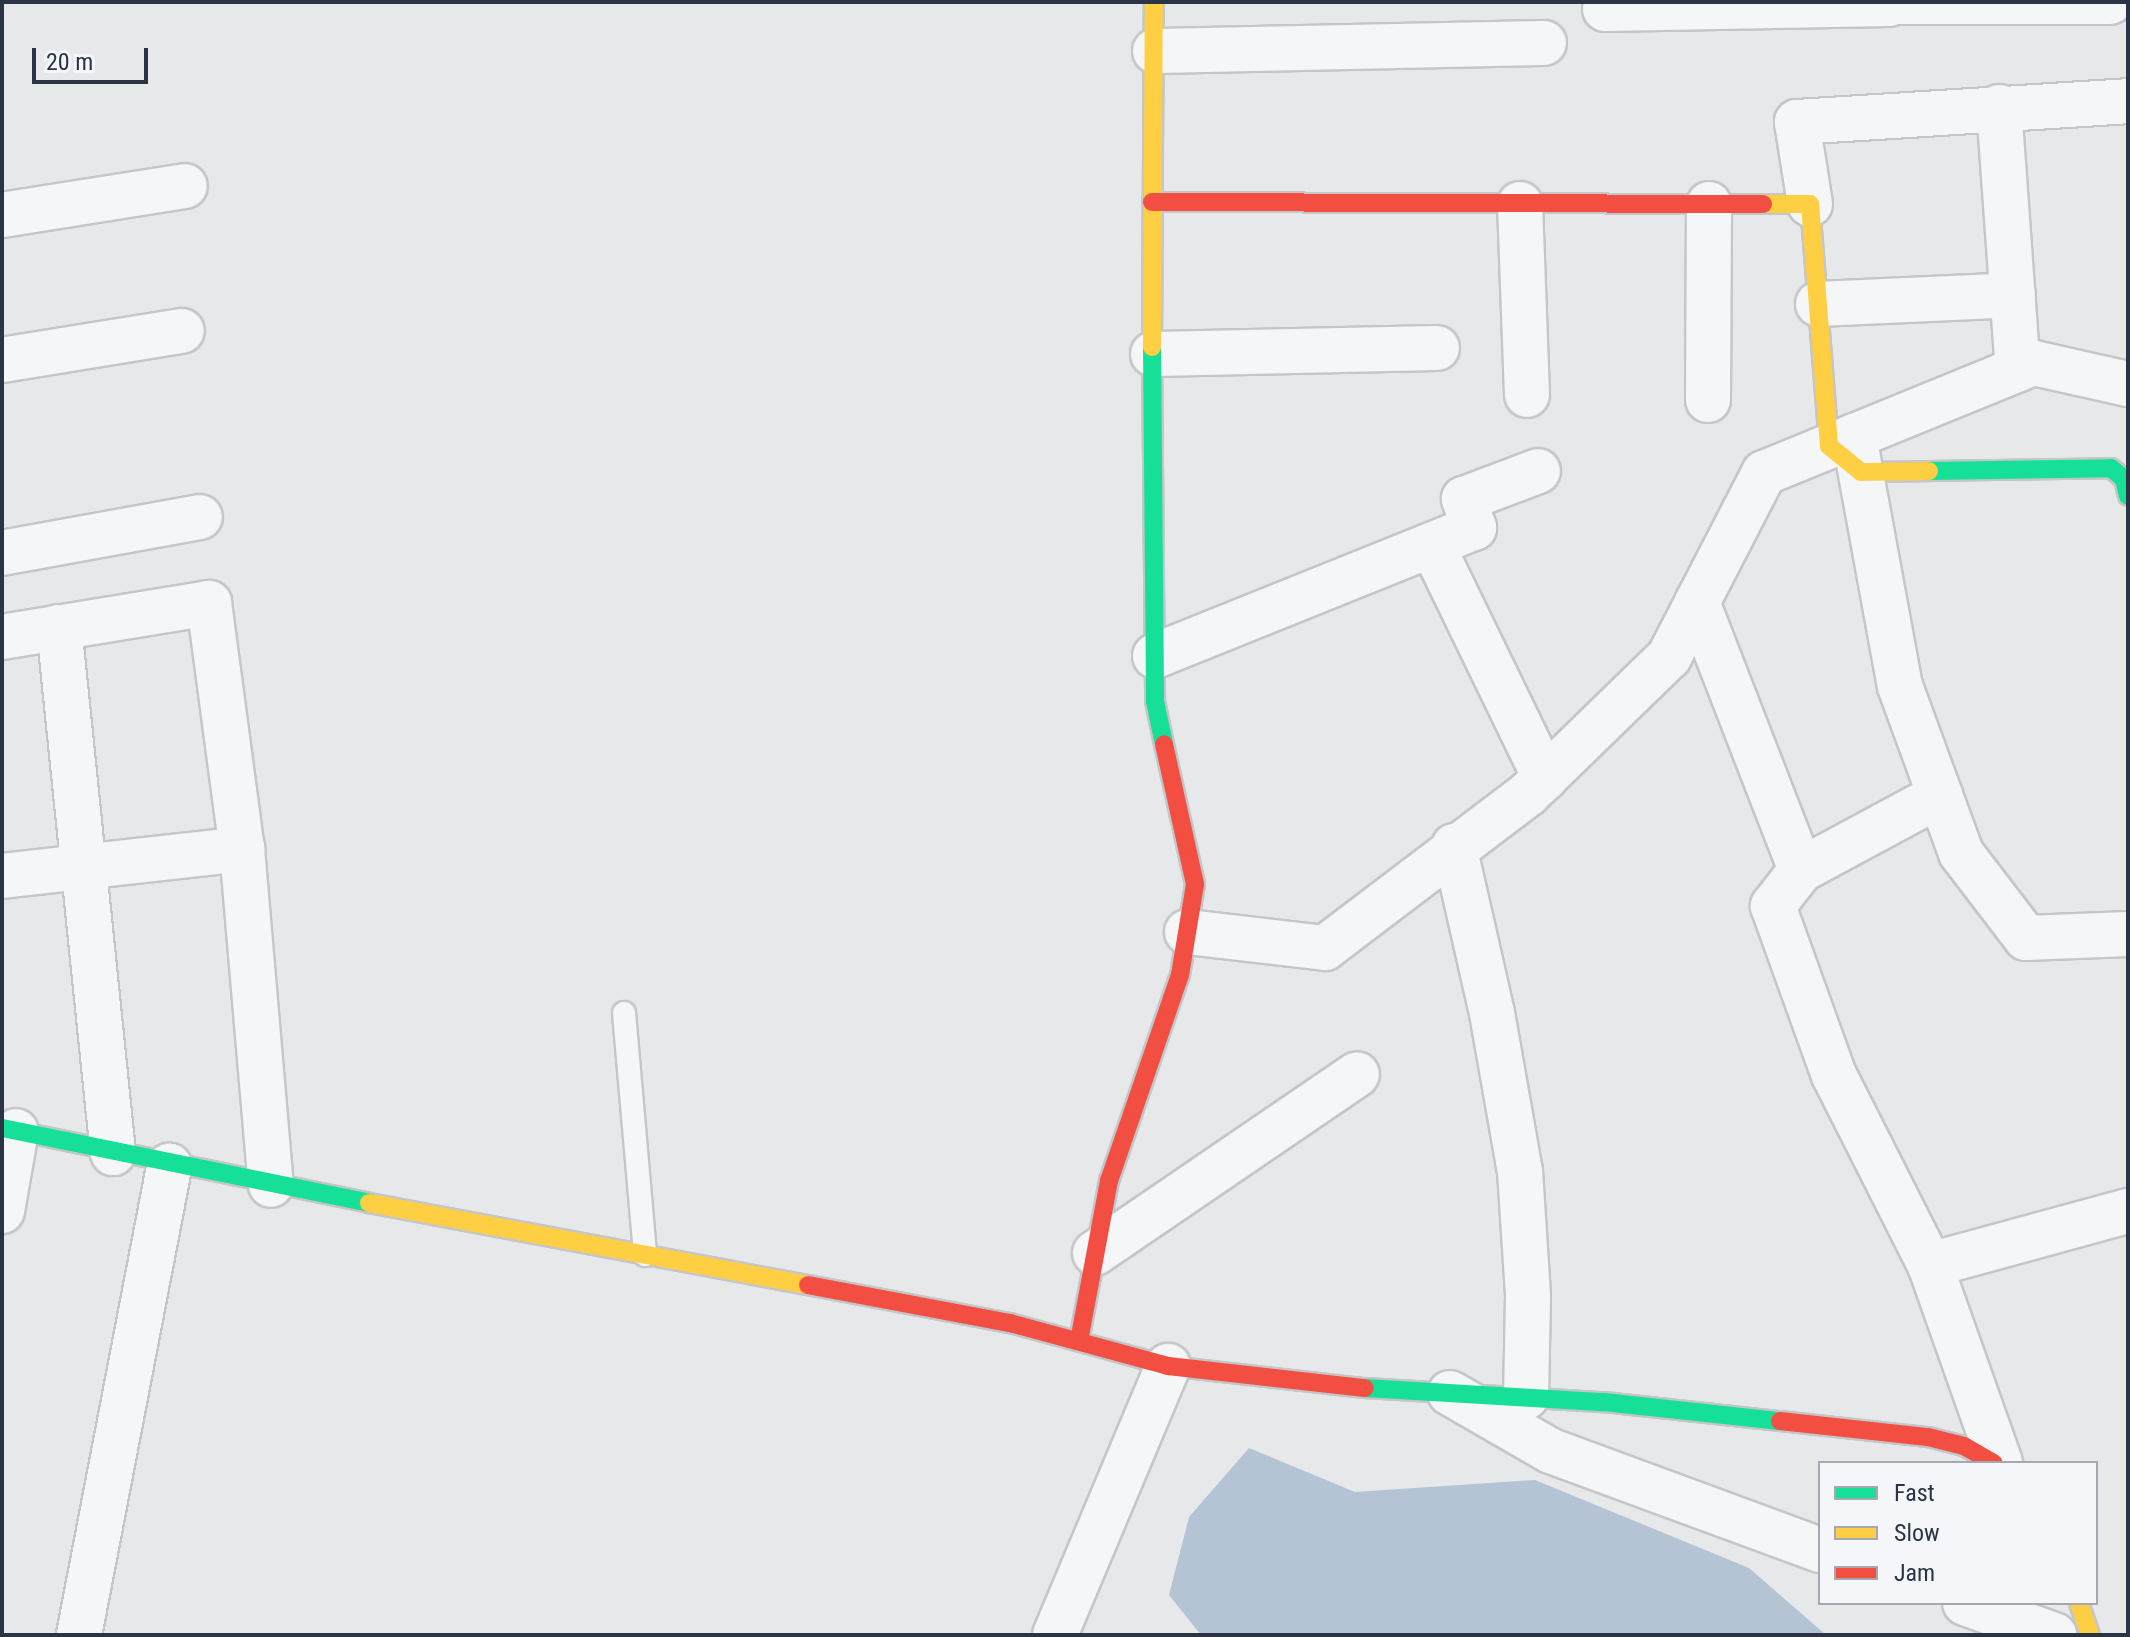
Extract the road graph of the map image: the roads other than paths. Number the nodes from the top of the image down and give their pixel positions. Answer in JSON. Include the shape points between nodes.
{"nodes":[{"id":1,"x":1154,"y":2,"type":"edge"},
{"id":2,"x":2110,"y":2,"type":"edge"},
{"id":3,"x":1889,"y":3,"type":"edge"},
{"id":4,"x":1605,"y":9,"type":"dead end"},
{"id":5,"x":1544,"y":43,"type":"dead end"},
{"id":6,"x":1155,"y":51,"type":"junction"},
{"id":7,"x":2128,"y":101,"type":"edge"},
{"id":8,"x":1999,"y":107,"type":"junction"},
{"id":9,"x":185,"y":186,"type":"dead end"},
{"id":10,"x":1152,"y":202,"type":"junction"},
{"id":11,"x":1520,"y":204,"type":"junction"},
{"id":12,"x":1709,"y":204,"type":"junction"},
{"id":13,"x":1810,"y":204,"type":"junction"},
{"id":14,"x":2,"y":215,"type":"edge"},
{"id":15,"x":2013,"y":295,"type":"junction"},
{"id":16,"x":1818,"y":304,"type":"junction"},
{"id":17,"x":182,"y":331,"type":"dead end"},
{"id":18,"x":1437,"y":348,"type":"dead end"},
{"id":19,"x":1153,"y":354,"type":"junction"},
{"id":20,"x":2,"y":360,"type":"edge"},
{"id":21,"x":2018,"y":369,"type":"junction"},
{"id":22,"x":2128,"y":384,"type":"edge"},
{"id":23,"x":1527,"y":395,"type":"dead end"},
{"id":24,"x":1708,"y":400,"type":"dead end"},
{"id":25,"x":1848,"y":452,"type":"junction"},
{"id":26,"x":1538,"y":471,"type":"dead end"},
{"id":27,"x":2128,"y":496,"type":"edge"},
{"id":28,"x":200,"y":517,"type":"dead end"},
{"id":29,"x":1432,"y":545,"type":"junction"},
{"id":30,"x":2,"y":553,"type":"edge"},
{"id":31,"x":1697,"y":602,"type":"junction"},
{"id":32,"x":59,"y":627,"type":"junction"},
{"id":33,"x":2,"y":637,"type":"edge"},
{"id":34,"x":1155,"y":656,"type":"junction"},
{"id":35,"x":1545,"y":778,"type":"junction"},
{"id":36,"x":1940,"y":795,"type":"junction"},
{"id":37,"x":1454,"y":846,"type":"junction"},
{"id":38,"x":242,"y":849,"type":"junction"},
{"id":39,"x":84,"y":867,"type":"junction"},
{"id":40,"x":1801,"y":870,"type":"junction"},
{"id":41,"x":2,"y":876,"type":"edge"},
{"id":42,"x":1187,"y":932,"type":"junction"},
{"id":43,"x":2128,"y":934,"type":"edge"},
{"id":44,"x":624,"y":1013,"type":"dead end"},
{"id":45,"x":1357,"y":1074,"type":"dead end"},
{"id":46,"x":9,"y":1129,"type":"edge"},
{"id":47,"x":113,"y":1153,"type":"junction"},
{"id":48,"x":169,"y":1166,"type":"junction"},
{"id":49,"x":271,"y":1185,"type":"junction"},
{"id":50,"x":2,"y":1211,"type":"edge"},
{"id":51,"x":2128,"y":1211,"type":"edge"},
{"id":52,"x":1095,"y":1253,"type":"junction"},
{"id":53,"x":645,"y":1255,"type":"junction"},
{"id":54,"x":1930,"y":1265,"type":"junction"},
{"id":55,"x":1079,"y":1341,"type":"junction"},
{"id":56,"x":1168,"y":1366,"type":"junction"},
{"id":57,"x":1450,"y":1393,"type":"junction"},
{"id":58,"x":1526,"y":1397,"type":"junction"},
{"id":59,"x":1990,"y":1461,"type":"edge"},
{"id":60,"x":1999,"y":1461,"type":"edge"},
{"id":61,"x":1818,"y":1549,"type":"edge"},
{"id":62,"x":1971,"y":1605,"type":"edge"},
{"id":63,"x":2080,"y":1605,"type":"edge"},
{"id":64,"x":79,"y":1635,"type":"edge"},
{"id":65,"x":1055,"y":1635,"type":"edge"},
{"id":66,"x":2054,"y":1635,"type":"edge"},
{"id":67,"x":2090,"y":1635,"type":"edge"}],
"edges":[{"from":1,"to":6,"type":"street"},
{"from":2,"to":3,"type":"street"},
{"from":3,"to":4,"type":"street"},
{"from":5,"to":6,"type":"street"},
{"from":6,"to":10,"type":"street"},
{"from":7,"to":8,"type":"street"},
{"from":8,"to":13,"type":"street","via":[[1797,122]]},
{"from":8,"to":15,"type":"street"},
{"from":9,"to":14,"type":"street"},
{"from":10,"to":11,"type":"street"},
{"from":10,"to":19,"type":"street"},
{"from":11,"to":12,"type":"street"},
{"from":11,"to":23,"type":"street"},
{"from":12,"to":13,"type":"street"},
{"from":12,"to":24,"type":"street"},
{"from":13,"to":16,"type":"street"},
{"from":15,"to":16,"type":"street"},
{"from":15,"to":21,"type":"street"},
{"from":16,"to":25,"type":"street"},
{"from":17,"to":20,"type":"street"},
{"from":18,"to":19,"type":"street"},
{"from":19,"to":34,"type":"street"},
{"from":21,"to":22,"type":"street","via":[[2034,363]]},
{"from":21,"to":25,"type":"street"},
{"from":25,"to":27,"type":"street","via":[[2111,468],[2124,479]]},
{"from":25,"to":31,"type":"street","via":[[1764,473]]},
{"from":25,"to":36,"type":"street","via":[[1900,686]]},
{"from":26,"to":29,"type":"street","via":[[1464,499],[1474,528]]},
{"from":28,"to":30,"type":"street"},
{"from":29,"to":34,"type":"street"},
{"from":29,"to":35,"type":"street"},
{"from":31,"to":35,"type":"street","via":[[1669,657]]},
{"from":31,"to":40,"type":"street"},
{"from":32,"to":33,"type":"street"},
{"from":32,"to":38,"type":"street","via":[[209,603]]},
{"from":32,"to":39,"type":"street"},
{"from":34,"to":42,"type":"street","via":[[1155,701],[1195,884]]},
{"from":35,"to":37,"type":"street"},
{"from":36,"to":40,"type":"street"},
{"from":36,"to":43,"type":"street","via":[[1961,853],[2026,938]]},
{"from":37,"to":42,"type":"street","via":[[1325,948]]},
{"from":37,"to":58,"type":"street","via":[[1492,1013],[1520,1171],[1528,1296]]},
{"from":38,"to":39,"type":"street"},
{"from":38,"to":49,"type":"street"},
{"from":39,"to":41,"type":"street"},
{"from":39,"to":47,"type":"street"},
{"from":40,"to":54,"type":"street","via":[[1773,906],[1834,1075]]},
{"from":42,"to":52,"type":"street","via":[[1180,975],[1109,1181]]},
{"from":44,"to":53,"type":"lane"},
{"from":45,"to":52,"type":"street"},
{"from":46,"to":47,"type":"street"},
{"from":46,"to":50,"type":"street"},
{"from":47,"to":48,"type":"street"},
{"from":48,"to":49,"type":"street"},
{"from":48,"to":64,"type":"street"},
{"from":49,"to":53,"type":"street"},
{"from":51,"to":54,"type":"street"},
{"from":52,"to":55,"type":"street"},
{"from":53,"to":55,"type":"street","via":[[1010,1323]]},
{"from":54,"to":60,"type":"street"},
{"from":55,"to":56,"type":"street"},
{"from":56,"to":57,"type":"street","via":[[1300,1384]]},
{"from":56,"to":65,"type":"street"},
{"from":57,"to":58,"type":"street"},
{"from":57,"to":61,"type":"street","via":[[1551,1451]]},
{"from":58,"to":59,"type":"street","via":[[1928,1437],[1964,1446]]},
{"from":62,"to":66,"type":"street"},
{"from":63,"to":67,"type":"street"}]}
